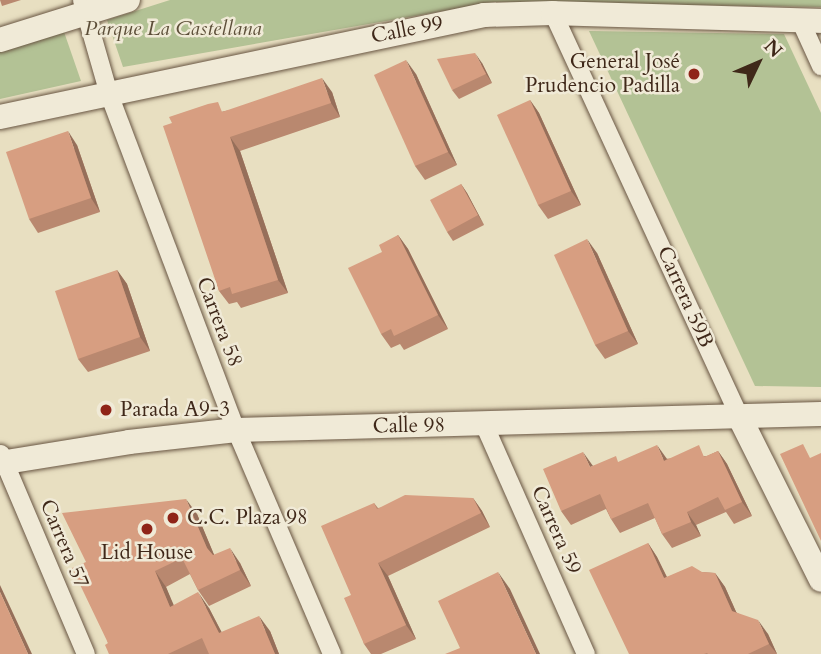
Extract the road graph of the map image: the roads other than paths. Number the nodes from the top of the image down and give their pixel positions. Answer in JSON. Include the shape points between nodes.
{"nodes":[{"id":1,"x":128,"y":0,"type":"edge"},
{"id":2,"x":84,"y":7,"type":"edge"},
{"id":3,"x":554,"y":12,"type":"junction"},
{"id":4,"x":811,"y":20,"type":"edge"},
{"id":5,"x":0,"y":40,"type":"edge"},
{"id":6,"x":821,"y":66,"type":"edge"},
{"id":7,"x":109,"y":94,"type":"junction"},
{"id":8,"x":0,"y":117,"type":"edge"},
{"id":9,"x":821,"y":414,"type":"edge"},
{"id":10,"x":739,"y":416,"type":"junction"},
{"id":11,"x":484,"y":424,"type":"junction"},
{"id":12,"x":236,"y":430,"type":"junction"},
{"id":13,"x":1,"y":459,"type":"edge"},
{"id":14,"x":821,"y":580,"type":"edge"},
{"id":15,"x":86,"y":654,"type":"edge"},
{"id":16,"x":332,"y":654,"type":"edge"},
{"id":17,"x":586,"y":654,"type":"edge"}],
"edges":[{"from":1,"to":2,"type":"street"},
{"from":2,"to":5,"type":"street"},
{"from":2,"to":7,"type":"street","name":"Carrera 58"},
{"from":3,"to":4,"type":"street","name":"Calle 99"},
{"from":3,"to":7,"type":"street","name":"Calle 99","via":[[484,15]]},
{"from":3,"to":10,"type":"street","name":"Carrera 59B"},
{"from":4,"to":6,"type":"street"},
{"from":7,"to":8,"type":"street","name":"Calle 99"},
{"from":7,"to":12,"type":"street","name":"Carrera 58"},
{"from":9,"to":10,"type":"street","name":"Calle 98"},
{"from":10,"to":11,"type":"street","name":"Calle 98"},
{"from":10,"to":14,"type":"street","name":"Carrera 59B"},
{"from":11,"to":12,"type":"street","name":"Calle 98"},
{"from":11,"to":17,"type":"street","name":"Carrera 59"},
{"from":12,"to":13,"type":"street","name":"Calle 98"},
{"from":12,"to":16,"type":"street","name":"Carrera 58"},
{"from":13,"to":15,"type":"street","name":"Carrera 57"}]}
